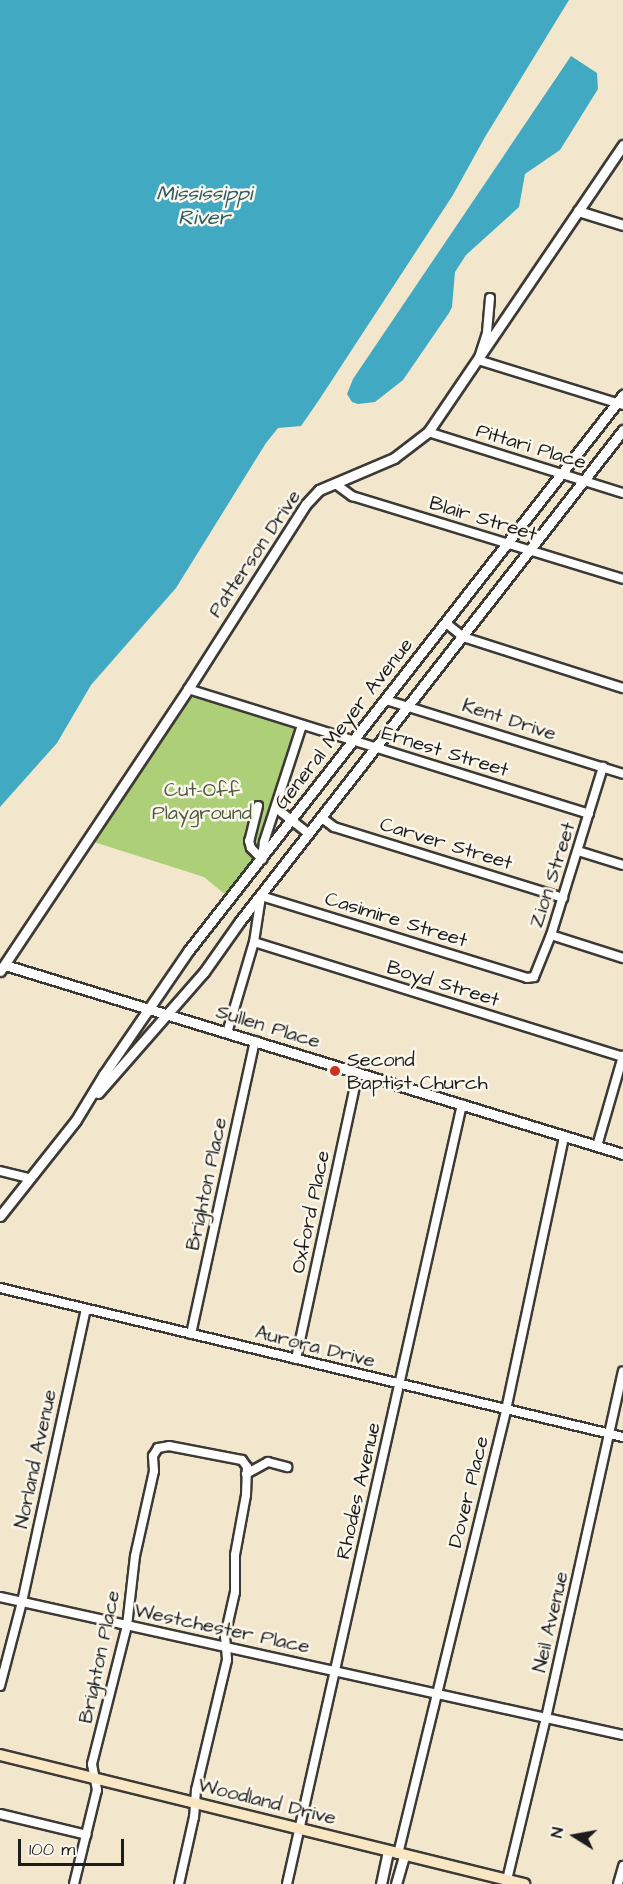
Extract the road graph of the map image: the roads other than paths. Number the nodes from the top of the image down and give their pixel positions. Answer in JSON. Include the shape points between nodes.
{"nodes":[{"id":1,"x":622,"y":148,"type":"edge"},
{"id":2,"x":578,"y":211,"type":"junction"},
{"id":3,"x":623,"y":225,"type":"edge"},
{"id":4,"x":490,"y":298,"type":"dead end"},
{"id":5,"x":478,"y":360,"type":"junction"},
{"id":6,"x":623,"y":394,"type":"edge"},
{"id":7,"x":620,"y":404,"type":"edge"},
{"id":8,"x":623,"y":430,"type":"edge"},
{"id":9,"x":428,"y":432,"type":"junction"},
{"id":10,"x":562,"y":474,"type":"junction"},
{"id":11,"x":585,"y":481,"type":"junction"},
{"id":12,"x":337,"y":484,"type":"junction"},
{"id":13,"x":623,"y":493,"type":"edge"},
{"id":14,"x":507,"y":543,"type":"junction"},
{"id":15,"x":530,"y":550,"type":"junction"},
{"id":16,"x":623,"y":579,"type":"edge"},
{"id":17,"x":446,"y":622,"type":"junction"},
{"id":18,"x":463,"y":637,"type":"junction"},
{"id":19,"x":623,"y":688,"type":"edge"},
{"id":20,"x":188,"y":689,"type":"junction"},
{"id":21,"x":386,"y":700,"type":"junction"},
{"id":22,"x":410,"y":706,"type":"junction"},
{"id":23,"x":302,"y":725,"type":"junction"},
{"id":24,"x":354,"y":741,"type":"junction"},
{"id":25,"x":375,"y":748,"type":"junction"},
{"id":26,"x":603,"y":767,"type":"junction"},
{"id":27,"x":623,"y":774,"type":"edge"},
{"id":28,"x":258,"y":806,"type":"dead end"},
{"id":29,"x":276,"y":808,"type":"junction"},
{"id":30,"x":589,"y":814,"type":"junction"},
{"id":31,"x":322,"y":818,"type":"junction"},
{"id":32,"x":292,"y":820,"type":"junction"},
{"id":33,"x":309,"y":834,"type":"junction"},
{"id":34,"x":578,"y":851,"type":"junction"},
{"id":35,"x":262,"y":859,"type":"junction"},
{"id":36,"x":623,"y":865,"type":"edge"},
{"id":37,"x":261,"y":896,"type":"junction"},
{"id":38,"x":563,"y":898,"type":"junction"},
{"id":39,"x":225,"y":906,"type":"junction"},
{"id":40,"x":240,"y":921,"type":"junction"},
{"id":41,"x":551,"y":935,"type":"junction"},
{"id":42,"x":254,"y":942,"type":"junction"},
{"id":43,"x":623,"y":958,"type":"edge"},
{"id":44,"x":2,"y":968,"type":"edge"},
{"id":45,"x":521,"y":976,"type":"joint"},
{"id":46,"x":151,"y":1009,"type":"junction"},
{"id":47,"x":169,"y":1015,"type":"junction"},
{"id":48,"x":227,"y":1033,"type":"junction"},
{"id":49,"x":255,"y":1041,"type":"junction"},
{"id":50,"x":623,"y":1057,"type":"edge"},
{"id":51,"x":358,"y":1073,"type":"junction"},
{"id":52,"x":462,"y":1104,"type":"junction"},
{"id":53,"x":83,"y":1111,"type":"junction"},
{"id":54,"x":564,"y":1136,"type":"junction"},
{"id":55,"x":597,"y":1146,"type":"junction"},
{"id":56,"x":623,"y":1154,"type":"edge"},
{"id":57,"x":0,"y":1171,"type":"edge"},
{"id":58,"x":29,"y":1178,"type":"junction"},
{"id":59,"x":0,"y":1216,"type":"edge"},
{"id":60,"x":0,"y":1288,"type":"edge"},
{"id":61,"x":86,"y":1309,"type":"junction"},
{"id":62,"x":191,"y":1334,"type":"junction"},
{"id":63,"x":296,"y":1359,"type":"junction"},
{"id":64,"x":623,"y":1371,"type":"edge"},
{"id":65,"x":400,"y":1384,"type":"junction"},
{"id":66,"x":506,"y":1410,"type":"junction"},
{"id":67,"x":609,"y":1434,"type":"junction"},
{"id":68,"x":623,"y":1437,"type":"edge"},
{"id":69,"x":287,"y":1467,"type":"dead end"},
{"id":70,"x":246,"y":1474,"type":"junction"},
{"id":71,"x":0,"y":1597,"type":"edge"},
{"id":72,"x":22,"y":1602,"type":"junction"},
{"id":73,"x":127,"y":1626,"type":"junction"},
{"id":74,"x":226,"y":1647,"type":"junction"},
{"id":75,"x":336,"y":1670,"type":"junction"},
{"id":76,"x":0,"y":1686,"type":"edge"},
{"id":77,"x":437,"y":1693,"type":"junction"},
{"id":78,"x":546,"y":1718,"type":"junction"},
{"id":79,"x":623,"y":1735,"type":"edge"},
{"id":80,"x":0,"y":1755,"type":"edge"},
{"id":81,"x":94,"y":1778,"type":"junction"},
{"id":82,"x":195,"y":1802,"type":"junction"},
{"id":83,"x":0,"y":1814,"type":"edge"},
{"id":84,"x":299,"y":1828,"type":"junction"},
{"id":85,"x":87,"y":1834,"type":"junction"},
{"id":86,"x":396,"y":1854,"type":"junction"},
{"id":87,"x":623,"y":1866,"type":"edge"},
{"id":88,"x":506,"y":1882,"type":"edge"},
{"id":89,"x":74,"y":1884,"type":"edge"},
{"id":90,"x":179,"y":1884,"type":"edge"},
{"id":91,"x":287,"y":1884,"type":"edge"},
{"id":92,"x":381,"y":1884,"type":"edge"},
{"id":93,"x":396,"y":1884,"type":"edge"},
{"id":94,"x":524,"y":1884,"type":"edge"},
{"id":95,"x":618,"y":1884,"type":"edge"}],
"edges":[{"from":1,"to":2,"type":"street","name":"Patterson Drive"},
{"from":2,"to":3,"type":"street"},
{"from":2,"to":5,"type":"street","name":"Patterson Drive"},
{"from":4,"to":5,"type":"street","via":[[487,333]]},
{"from":5,"to":7,"type":"street"},
{"from":5,"to":9,"type":"street","name":"Patterson Drive"},
{"from":6,"to":7,"type":"street","name":"General Meyer Avenue"},
{"from":7,"to":10,"type":"street","name":"General Meyer Avenue"},
{"from":8,"to":11,"type":"street","name":"General Meyer Avenue"},
{"from":9,"to":10,"type":"street","name":"Pittari Place"},
{"from":9,"to":12,"type":"street","name":"Patterson Drive","via":[[394,458]]},
{"from":10,"to":11,"type":"street","name":"Pittari Place"},
{"from":10,"to":14,"type":"street","name":"General Meyer Avenue"},
{"from":11,"to":13,"type":"street","name":"Pittari Place"},
{"from":11,"to":15,"type":"street","name":"General Meyer Avenue"},
{"from":12,"to":14,"type":"street","name":"Blair Street","via":[[352,496]]},
{"from":12,"to":20,"type":"street","name":"Patterson Drive","via":[[319,490],[299,514]]},
{"from":14,"to":15,"type":"street","name":"Blair Street"},
{"from":14,"to":17,"type":"street","name":"General Meyer Avenue"},
{"from":15,"to":16,"type":"street","name":"Blair Street"},
{"from":15,"to":18,"type":"street","name":"General Meyer Avenue"},
{"from":17,"to":18,"type":"street"},
{"from":17,"to":21,"type":"street","name":"General Meyer Avenue"},
{"from":18,"to":19,"type":"street"},
{"from":18,"to":22,"type":"street","name":"General Meyer Avenue"},
{"from":20,"to":23,"type":"street","name":"Ernest Street"},
{"from":20,"to":44,"type":"street","name":"Patterson Drive"},
{"from":21,"to":22,"type":"street","name":"Kent Drive"},
{"from":21,"to":24,"type":"street","name":"General Meyer Avenue"},
{"from":22,"to":25,"type":"street","name":"General Meyer Avenue"},
{"from":22,"to":26,"type":"street","name":"Kent Drive"},
{"from":23,"to":24,"type":"street","name":"Ernest Street"},
{"from":23,"to":29,"type":"street"},
{"from":24,"to":25,"type":"street","name":"Ernest Street"},
{"from":24,"to":32,"type":"street","name":"General Meyer Avenue"},
{"from":25,"to":30,"type":"street","name":"Ernest Street"},
{"from":25,"to":31,"type":"street","name":"General Meyer Avenue"},
{"from":26,"to":27,"type":"street","name":"Kent Drive"},
{"from":26,"to":30,"type":"street","name":"Zion Street"},
{"from":28,"to":35,"type":"street","via":[[249,841]]},
{"from":29,"to":32,"type":"street"},
{"from":29,"to":35,"type":"street"},
{"from":30,"to":34,"type":"street","name":"Zion Street"},
{"from":31,"to":33,"type":"street","name":"General Meyer Avenue"},
{"from":31,"to":38,"type":"street","name":"Carver Street","via":[[334,827]]},
{"from":32,"to":33,"type":"street"},
{"from":32,"to":35,"type":"street","name":"General Meyer Avenue"},
{"from":33,"to":37,"type":"street","name":"General Meyer Avenue"},
{"from":34,"to":36,"type":"street"},
{"from":34,"to":38,"type":"street","name":"Zion Street"},
{"from":35,"to":39,"type":"street","name":"General Meyer Avenue"},
{"from":37,"to":40,"type":"street","name":"General Meyer Avenue"},
{"from":37,"to":42,"type":"street"},
{"from":37,"to":45,"type":"street","name":"Casimire Street"},
{"from":38,"to":41,"type":"street","name":"Zion Street"},
{"from":39,"to":40,"type":"street"},
{"from":39,"to":46,"type":"street","name":"General Meyer Avenue","via":[[189,950]]},
{"from":40,"to":47,"type":"street","name":"General Meyer Avenue"},
{"from":41,"to":43,"type":"street"},
{"from":41,"to":45,"type":"street","name":"Zion Street","via":[[537,974],[532,978]]},
{"from":42,"to":48,"type":"street"},
{"from":42,"to":50,"type":"street","name":"Boyd Street"},
{"from":44,"to":46,"type":"street","name":"Sullen Place"},
{"from":46,"to":47,"type":"street","name":"Sullen Place"},
{"from":46,"to":53,"type":"street","name":"General Meyer Avenue","via":[[104,1074]]},
{"from":47,"to":48,"type":"street","name":"Sullen Place"},
{"from":47,"to":53,"type":"street","name":"General Meyer Avenue"},
{"from":48,"to":49,"type":"street","name":"Sullen Place"},
{"from":49,"to":51,"type":"street","name":"Sullen Place"},
{"from":49,"to":62,"type":"street","name":"Brighton Place"},
{"from":50,"to":55,"type":"street"},
{"from":51,"to":52,"type":"street","name":"Sullen Place"},
{"from":51,"to":63,"type":"street","name":"Oxford Place"},
{"from":52,"to":54,"type":"street","name":"Sullen Place"},
{"from":52,"to":65,"type":"street","name":"Rhodes Avenue"},
{"from":53,"to":58,"type":"street","name":"General Meyer Avenue"},
{"from":54,"to":55,"type":"street","name":"Sullen Place"},
{"from":54,"to":66,"type":"street","name":"Dover Place"},
{"from":55,"to":56,"type":"street","name":"Sullen Place"},
{"from":57,"to":58,"type":"street"},
{"from":58,"to":59,"type":"street","name":"General Meyer Avenue"},
{"from":60,"to":61,"type":"street","name":"Aurora Drive"},
{"from":61,"to":62,"type":"street","name":"Aurora Drive"},
{"from":61,"to":72,"type":"street","name":"Norland Avenue"},
{"from":62,"to":63,"type":"street","name":"Aurora Drive"},
{"from":63,"to":65,"type":"street","name":"Aurora Drive"},
{"from":64,"to":67,"type":"street","name":"Neil Avenue"},
{"from":65,"to":66,"type":"street","name":"Aurora Drive"},
{"from":65,"to":75,"type":"street","name":"Rhodes Avenue"},
{"from":66,"to":67,"type":"street","name":"Aurora Drive"},
{"from":66,"to":77,"type":"street","name":"Dover Place"},
{"from":67,"to":68,"type":"street","name":"Aurora Drive"},
{"from":67,"to":78,"type":"street","name":"Neil Avenue"},
{"from":69,"to":70,"type":"street","via":[[268,1462]]},
{"from":70,"to":73,"type":"street","name":"Brighton Place","via":[[246,1462],[242,1460],[169,1446],[155,1450],[135,1556]]},
{"from":70,"to":74,"type":"street"},
{"from":71,"to":72,"type":"street","name":"Westchester Place"},
{"from":72,"to":73,"type":"street","name":"Westchester Place"},
{"from":72,"to":76,"type":"street","name":"Norland Avenue"},
{"from":73,"to":74,"type":"street","name":"Westchester Place"},
{"from":73,"to":81,"type":"street","name":"Brighton Place","via":[[92,1764]]},
{"from":74,"to":75,"type":"street","name":"Westchester Place"},
{"from":74,"to":82,"type":"street","via":[[227,1660]]},
{"from":75,"to":77,"type":"street","name":"Westchester Place"},
{"from":75,"to":84,"type":"street","name":"Rhodes Avenue"},
{"from":77,"to":78,"type":"street","name":"Westchester Place"},
{"from":77,"to":86,"type":"street","name":"Dover Place"},
{"from":78,"to":79,"type":"street","name":"Westchester Place"},
{"from":78,"to":88,"type":"street","name":"Neil Avenue"},
{"from":80,"to":81,"type":"main road","name":"Woodland Drive"},
{"from":81,"to":82,"type":"main road","name":"Woodland Drive"},
{"from":81,"to":85,"type":"street","name":"Brighton Place","via":[[97,1790]]},
{"from":82,"to":84,"type":"main road","name":"Woodland Drive"},
{"from":82,"to":90,"type":"street"},
{"from":83,"to":85,"type":"street"},
{"from":84,"to":86,"type":"main road","name":"Woodland Drive"},
{"from":84,"to":91,"type":"street","name":"Rhodes Avenue"},
{"from":85,"to":89,"type":"street","name":"Brighton Place"},
{"from":86,"to":88,"type":"main road","name":"Woodland Drive"},
{"from":86,"to":92,"type":"street"},
{"from":86,"to":93,"type":"street"},
{"from":87,"to":95,"type":"street"},
{"from":88,"to":94,"type":"main road","name":"Woodland Drive"}]}
